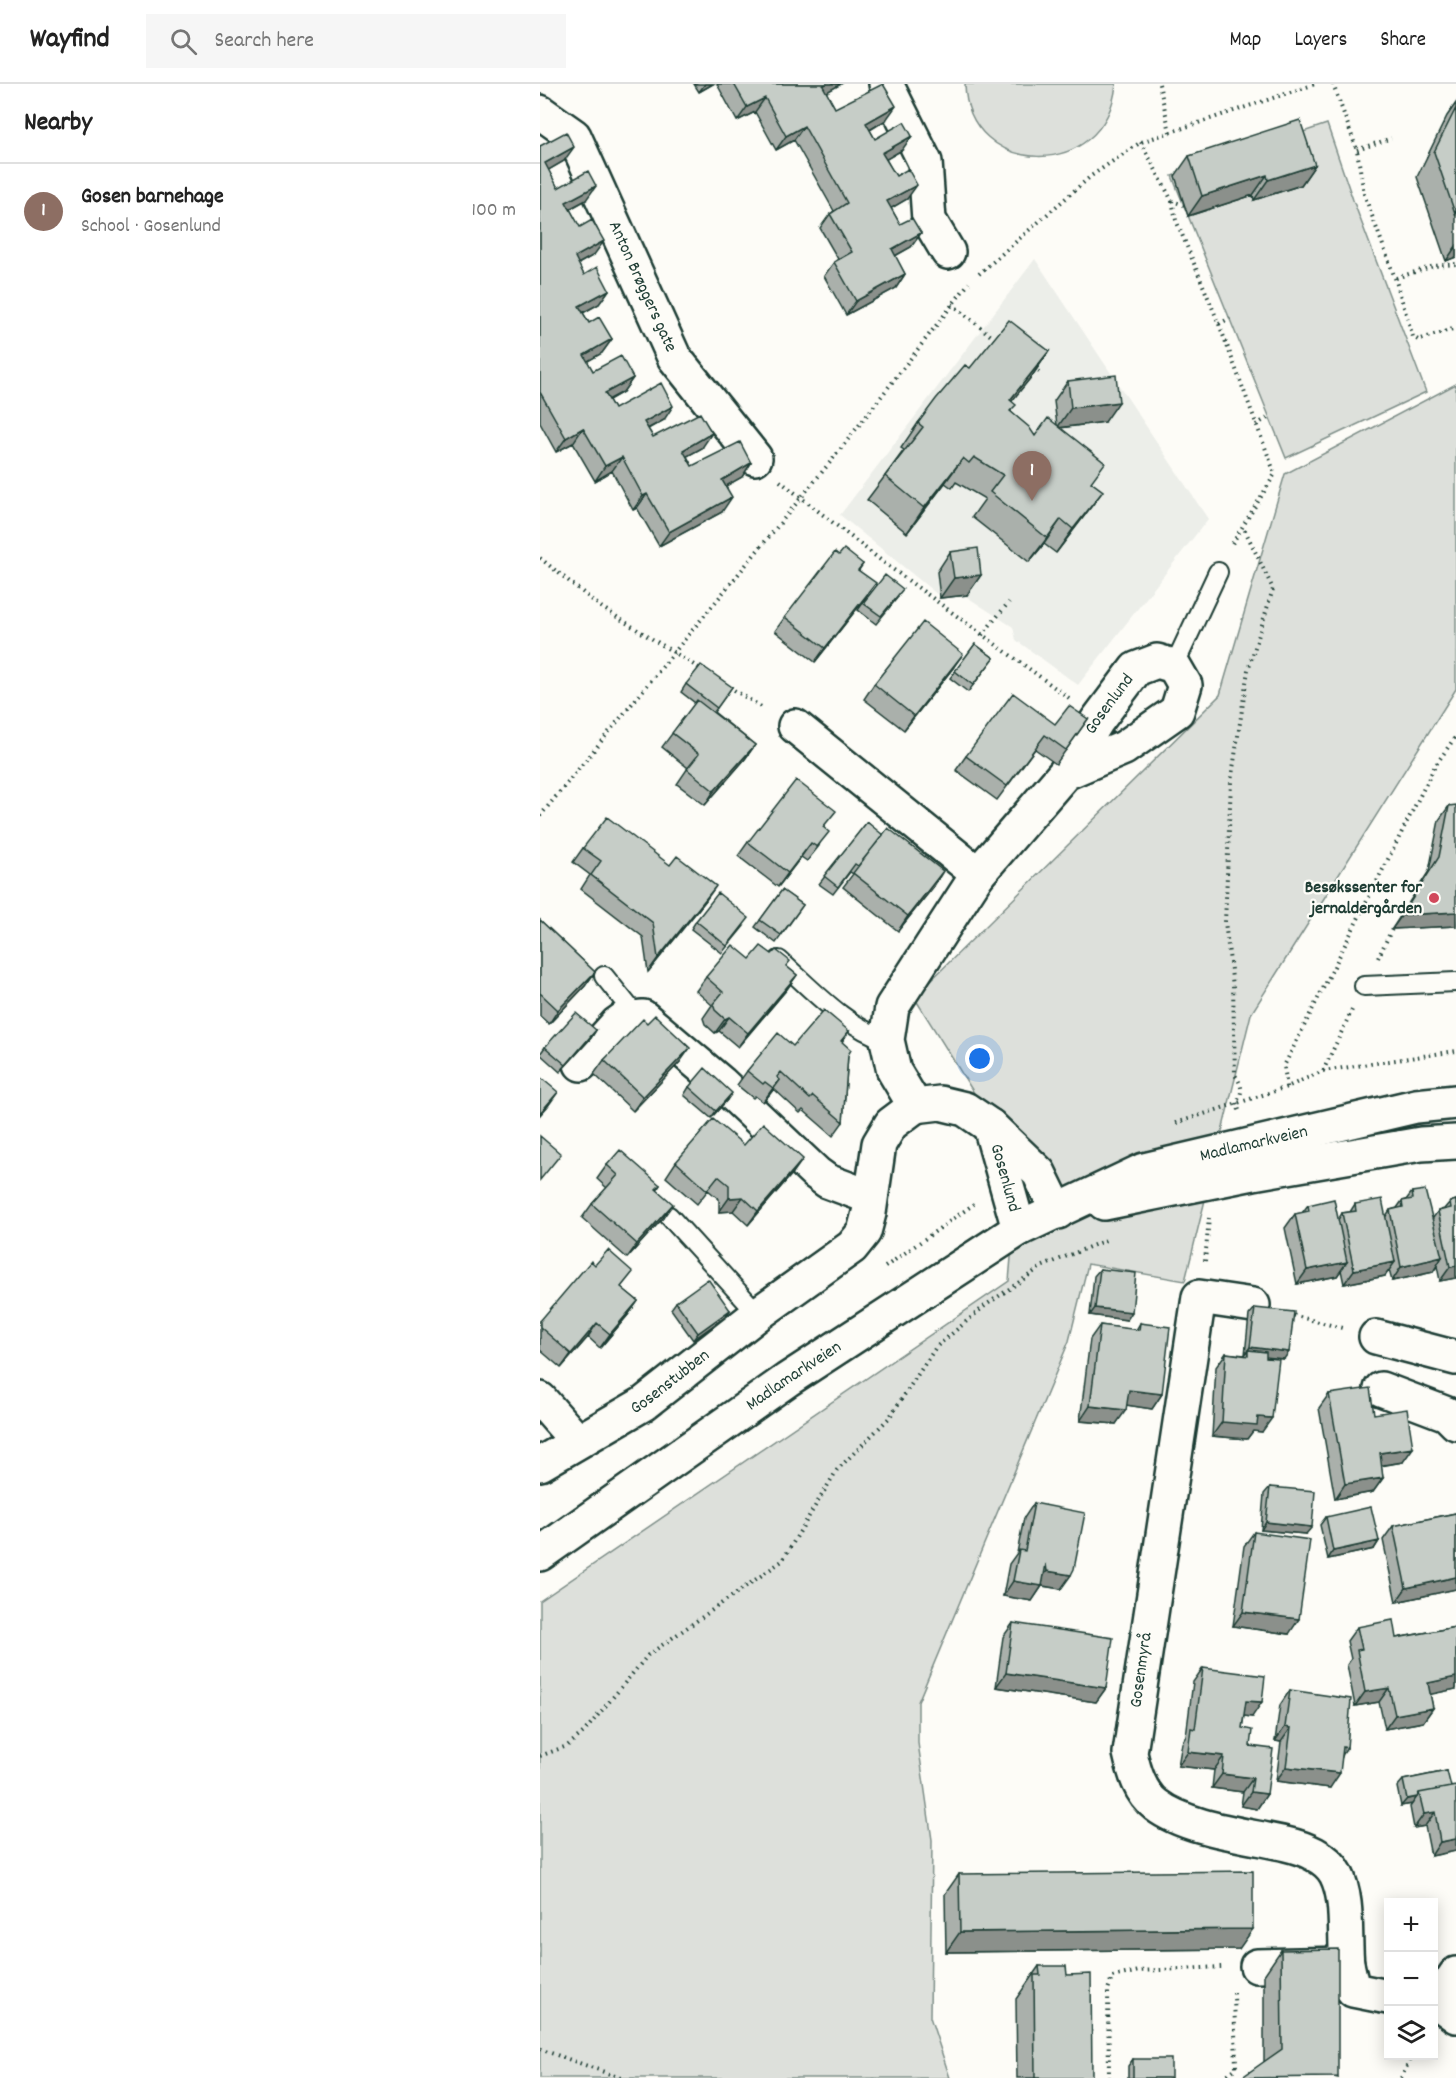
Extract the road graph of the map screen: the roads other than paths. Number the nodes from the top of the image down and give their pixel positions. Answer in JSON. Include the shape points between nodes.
{"nodes":[{"id":1,"x":886,"y":84,"type":"edge"},
{"id":2,"x":540,"y":112,"type":"edge"},
{"id":3,"x":948,"y":252,"type":"dead end"},
{"id":4,"x":755,"y":458,"type":"road end"},
{"id":5,"x":1218,"y":572,"type":"road end"},
{"id":6,"x":1174,"y":666,"type":"junction"},
{"id":7,"x":795,"y":726,"type":"road end"},
{"id":8,"x":1065,"y":773,"type":"junction"},
{"id":9,"x":978,"y":874,"type":"junction"},
{"id":10,"x":775,"y":957,"type":"edge"},
{"id":11,"x":604,"y":976,"type":"dead end"},
{"id":12,"x":1456,"y":982,"type":"edge"},
{"id":13,"x":1364,"y":986,"type":"dead end"},
{"id":14,"x":637,"y":1017,"type":"junction"},
{"id":15,"x":887,"y":1040,"type":"junction"},
{"id":16,"x":581,"y":1064,"type":"dead end"},
{"id":17,"x":1456,"y":1102,"type":"edge"},
{"id":18,"x":915,"y":1106,"type":"junction"},
{"id":19,"x":990,"y":1126,"type":"junction"},
{"id":20,"x":1456,"y":1142,"type":"edge"},
{"id":21,"x":870,"y":1197,"type":"junction"},
{"id":22,"x":1058,"y":1212,"type":"junction"},
{"id":23,"x":669,"y":1216,"type":"edge"},
{"id":24,"x":1019,"y":1228,"type":"junction"},
{"id":25,"x":1253,"y":1305,"type":"road end"},
{"id":26,"x":758,"y":1314,"type":"junction"},
{"id":27,"x":1377,"y":1337,"type":"road end"},
{"id":28,"x":1456,"y":1358,"type":"edge"},
{"id":29,"x":1381,"y":1389,"type":"dead end"},
{"id":30,"x":540,"y":1399,"type":"edge"},
{"id":31,"x":1456,"y":1423,"type":"edge"},
{"id":32,"x":577,"y":1441,"type":"junction"},
{"id":33,"x":540,"y":1464,"type":"edge"},
{"id":34,"x":540,"y":1554,"type":"edge"},
{"id":35,"x":1347,"y":1964,"type":"junction"},
{"id":36,"x":1245,"y":1967,"type":"road end"},
{"id":37,"x":1456,"y":1974,"type":"edge"},
{"id":38,"x":1384,"y":1996,"type":"edge"},
{"id":39,"x":1442,"y":2007,"type":"edge"}],
"edges":[{"from":1,"to":3,"type":"street","via":[[925,162],[929,220]]},
{"from":2,"to":4,"type":"street","name":"Anton Brøggers gate","via":[[574,136],[674,357]]},
{"from":5,"to":6,"type":"lane"},
{"from":6,"to":8,"type":"street","name":"Gosenlund","via":[[1157,661],[1136,669]]},
{"from":6,"to":8,"type":"street","name":"Gosenlund","via":[[1185,685],[1177,711],[1124,748]]},
{"from":7,"to":9,"type":"street"},
{"from":8,"to":9,"type":"street","name":"Gosenlund"},
{"from":9,"to":15,"type":"street","name":"Gosenlund","via":[[892,1007]]},
{"from":10,"to":15,"type":"lane","via":[[841,1015],[866,1033]]},
{"from":11,"to":14,"type":"lane"},
{"from":12,"to":13,"type":"lane"},
{"from":14,"to":16,"type":"street","via":[[617,1024]]},
{"from":14,"to":21,"type":"street","via":[[651,1023],[721,1083],[816,1173]]},
{"from":15,"to":18,"type":"street","name":"Gosenlund","via":[[894,1071]]},
{"from":17,"to":22,"type":"street","name":"Madlamarkveien","via":[[1416,1106],[1144,1170]]},
{"from":18,"to":19,"type":"street","name":"Gosenlund","via":[[940,1103],[965,1109]]},
{"from":18,"to":21,"type":"street","name":"Gosenstubben","via":[[891,1124],[879,1144]]},
{"from":19,"to":22,"type":"street","name":"Gosenlund","via":[[1039,1173]]},
{"from":19,"to":24,"type":"street","name":"Gosenlund"},
{"from":20,"to":22,"type":"street","name":"Madlamarkveien","via":[[1421,1144],[1253,1173]]},
{"from":21,"to":26,"type":"street","name":"Gosenstubben","via":[[864,1232],[852,1247]]},
{"from":22,"to":24,"type":"street","name":"Madlamarkveien"},
{"from":23,"to":26,"type":"lane"},
{"from":24,"to":34,"type":"street","name":"Madlamarkveien","via":[[787,1380]]},
{"from":25,"to":35,"type":"street","name":"Gosenmyrå","via":[[1199,1297],[1130,1753],[1135,1776],[1154,1804],[1175,1815],[1302,1848],[1322,1859],[1335,1872],[1342,1891]]},
{"from":26,"to":32,"type":"street","name":"Gosenstubben","via":[[643,1404]]},
{"from":27,"to":28,"type":"street"},
{"from":29,"to":31,"type":"street","via":[[1447,1414]]},
{"from":30,"to":32,"type":"street"},
{"from":32,"to":33,"type":"street","name":"Gosenstubben"},
{"from":35,"to":36,"type":"street"},
{"from":35,"to":38,"type":"street","name":"Gosenmyrå","via":[[1353,1990]]},
{"from":37,"to":39,"type":"street"}]}
